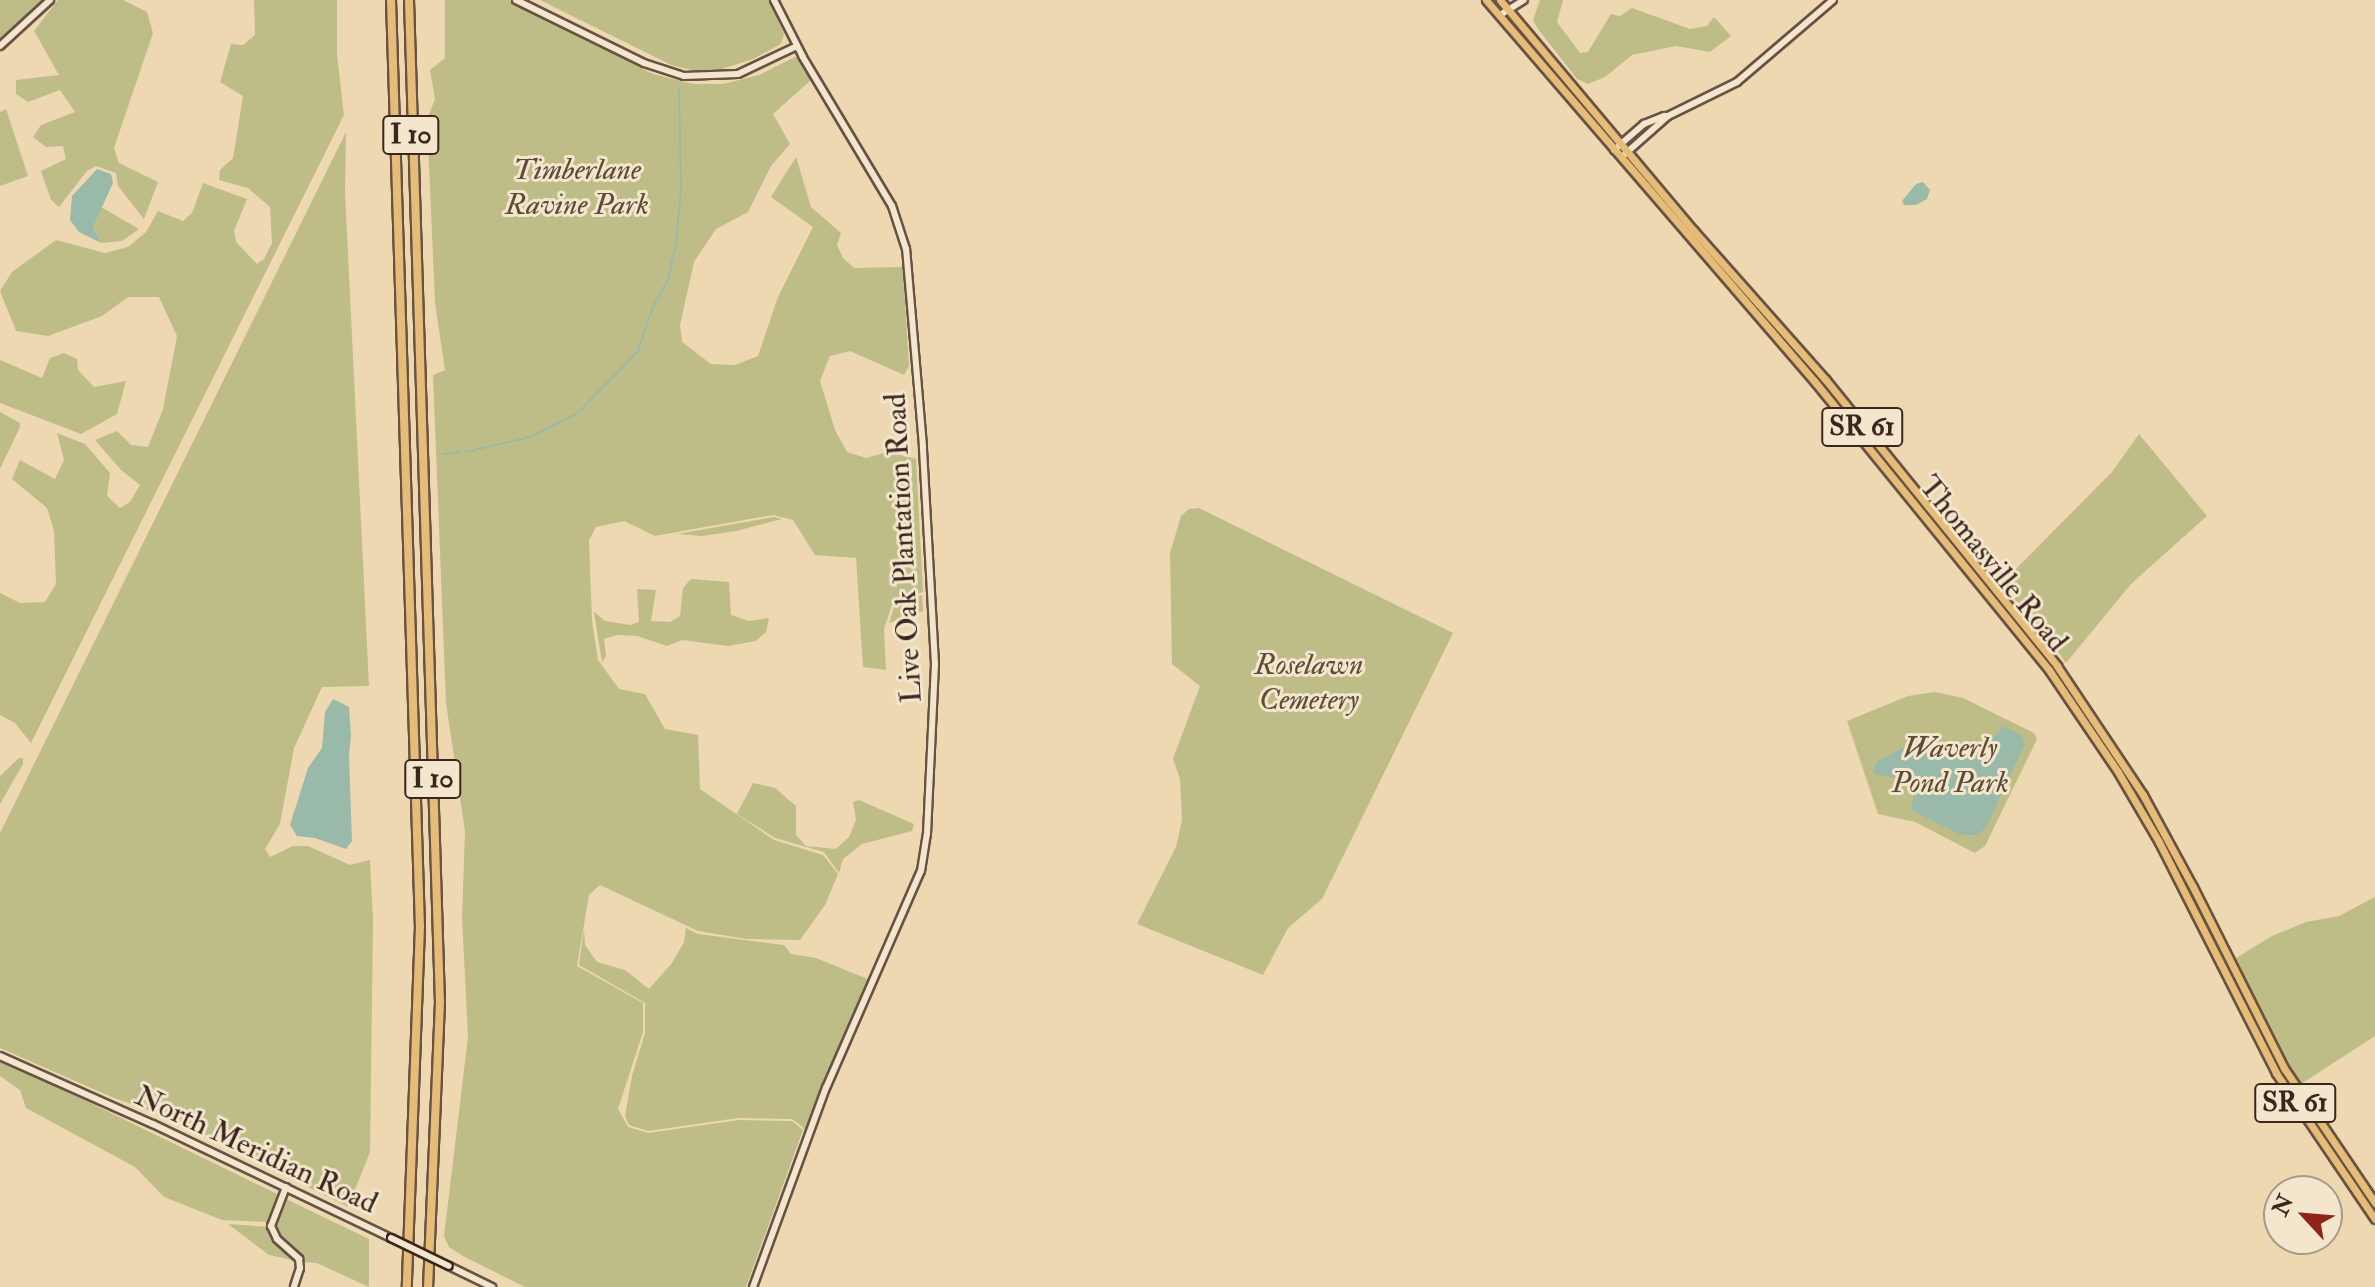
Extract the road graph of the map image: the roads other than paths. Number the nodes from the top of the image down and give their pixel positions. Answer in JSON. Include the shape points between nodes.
{"nodes":[{"id":1,"x":50,"y":0,"type":"edge"},
{"id":2,"x":391,"y":0,"type":"edge"},
{"id":3,"x":409,"y":0,"type":"edge"},
{"id":4,"x":516,"y":0,"type":"edge"},
{"id":5,"x":774,"y":0,"type":"edge"},
{"id":6,"x":1486,"y":0,"type":"edge"},
{"id":7,"x":1524,"y":0,"type":"edge"},
{"id":8,"x":1833,"y":0,"type":"edge"},
{"id":9,"x":1503,"y":1,"type":"edge"},
{"id":10,"x":1510,"y":11,"type":"junction"},
{"id":11,"x":1500,"y":15,"type":"junction"},
{"id":12,"x":0,"y":46,"type":"edge"},
{"id":13,"x":797,"y":46,"type":"junction"},
{"id":14,"x":1668,"y":116,"type":"junction"},
{"id":15,"x":1621,"y":143,"type":"junction"},
{"id":16,"x":1614,"y":150,"type":"junction"},
{"id":17,"x":1628,"y":151,"type":"junction"},
{"id":18,"x":1621,"y":158,"type":"junction"},
{"id":19,"x":1867,"y":433,"type":"junction"},
{"id":20,"x":1859,"y":439,"type":"junction"},
{"id":21,"x":1906,"y":489,"type":"junction"},
{"id":22,"x":0,"y":1056,"type":"edge"},
{"id":23,"x":2356,"y":1184,"type":"junction"},
{"id":24,"x":286,"y":1187,"type":"junction"},
{"id":25,"x":2375,"y":1203,"type":"edge"},
{"id":26,"x":2375,"y":1219,"type":"edge"},
{"id":27,"x":294,"y":1287,"type":"edge"},
{"id":28,"x":407,"y":1287,"type":"edge"},
{"id":29,"x":428,"y":1287,"type":"edge"},
{"id":30,"x":492,"y":1287,"type":"edge"},
{"id":31,"x":753,"y":1287,"type":"edge"}],
"edges":[{"from":1,"to":12,"type":"street"},
{"from":2,"to":28,"type":"highway","number":"I 10","via":[[420,926]]},
{"from":3,"to":29,"type":"highway","number":"I 10","via":[[440,1002]]},
{"from":4,"to":13,"type":"street","via":[[644,63],[684,76],[738,74]]},
{"from":5,"to":13,"type":"street","name":"Live Oak Plantation Road"},
{"from":6,"to":11,"type":"main road","name":"Thomasville Road","number":"SR 61"},
{"from":7,"to":10,"type":"street"},
{"from":8,"to":14,"type":"street","via":[[1737,82]]},
{"from":9,"to":10,"type":"main road","name":"Thomasville Road","number":"SR 61"},
{"from":9,"to":11,"type":"street"},
{"from":10,"to":11,"type":"street"},
{"from":10,"to":15,"type":"main road","name":"Thomasville Road","number":"SR 61"},
{"from":11,"to":16,"type":"main road","name":"Thomasville Road","number":"SR 61"},
{"from":13,"to":31,"type":"street","name":"Live Oak Plantation Road","via":[[892,206],[906,249],[935,664],[921,871],[826,1088]]},
{"from":14,"to":15,"type":"street","via":[[1644,124]]},
{"from":14,"to":17,"type":"street"},
{"from":15,"to":16,"type":"street"},
{"from":15,"to":17,"type":"main road","name":"Thomasville Road","number":"SR 61"},
{"from":16,"to":18,"type":"main road","name":"Thomasville Road","number":"SR 61"},
{"from":17,"to":18,"type":"street"},
{"from":17,"to":19,"type":"main road","name":"Thomasville Road","number":"SR 61"},
{"from":18,"to":20,"type":"main road","name":"Thomasville Road","number":"SR 61"},
{"from":19,"to":20,"type":"main road"},
{"from":19,"to":21,"type":"main road","name":"Thomasville Road","number":"SR 61"},
{"from":20,"to":21,"type":"main road","name":"Thomasville Road","number":"SR 61"},
{"from":21,"to":23,"type":"main road","name":"Thomasville Road","number":"SR 61","via":[[2044,663],[2118,772],[2276,1073]]},
{"from":22,"to":24,"type":"street","name":"North Meridian Road"},
{"from":23,"to":25,"type":"main road","name":"Thomasville Road","number":"SR 61"},
{"from":23,"to":26,"type":"main road","name":"Thomasville Road","number":"SR 61"},
{"from":24,"to":27,"type":"street","via":[[271,1224],[277,1239],[299,1259]]},
{"from":24,"to":30,"type":"street","name":"North Meridian Road","bridge":true}]}
